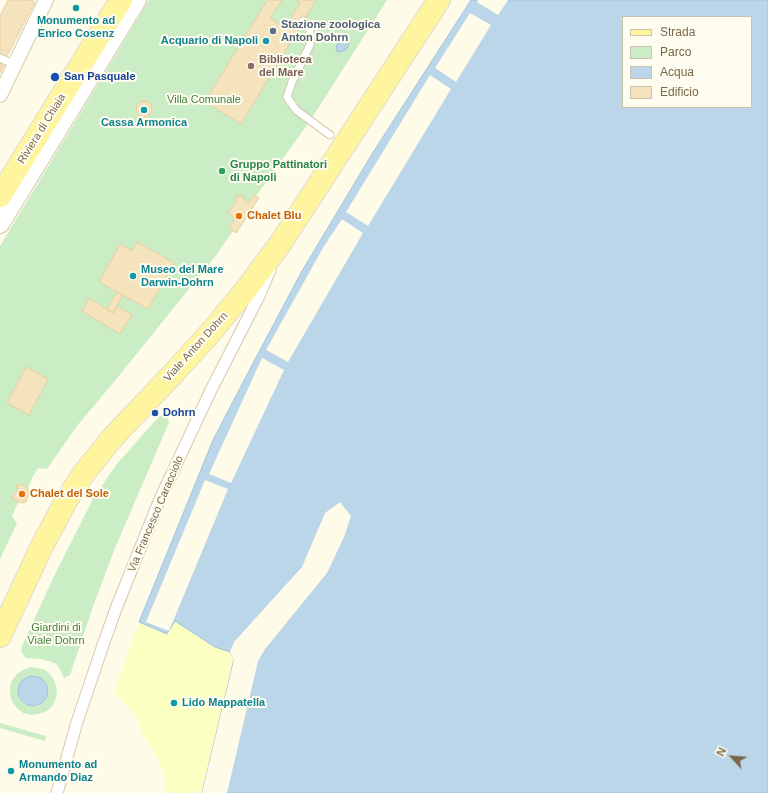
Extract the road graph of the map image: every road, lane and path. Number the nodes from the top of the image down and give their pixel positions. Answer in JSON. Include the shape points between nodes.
{"nodes":[{"id":1,"x":439,"y":0,"type":"edge"},
{"id":2,"x":130,"y":3,"type":"edge"},
{"id":3,"x":41,"y":5,"type":"edge"},
{"id":4,"x":303,"y":21,"type":"dead end"},
{"id":5,"x":0,"y":58,"type":"edge"},
{"id":6,"x":15,"y":65,"type":"junction"},
{"id":7,"x":0,"y":95,"type":"edge"},
{"id":8,"x":330,"y":135,"type":"dead end"},
{"id":9,"x":0,"y":196,"type":"edge"},
{"id":10,"x":0,"y":224,"type":"edge"},
{"id":11,"x":280,"y":244,"type":"junction"},
{"id":12,"x":0,"y":636,"type":"edge"},
{"id":13,"x":57,"y":793,"type":"edge"}],
"edges":[{"from":1,"to":11,"type":"main road","name":"Viale Anton Dohrn"},
{"from":2,"to":9,"type":"main road","name":"Riviera di Chiaia"},
{"from":2,"to":10,"type":"street"},
{"from":3,"to":6,"type":"street"},
{"from":4,"to":8,"type":"lane","via":[[310,28],[310,45],[287,97],[296,110]]},
{"from":5,"to":6,"type":"lane"},
{"from":6,"to":7,"type":"street"},
{"from":11,"to":12,"type":"main road","name":"Viale Anton Dohrn","via":[[211,332],[113,437],[84,473],[42,546]]},
{"from":11,"to":13,"type":"street","name":"Via Francesco Caracciolo","via":[[259,296],[160,499],[103,645]]}]}
